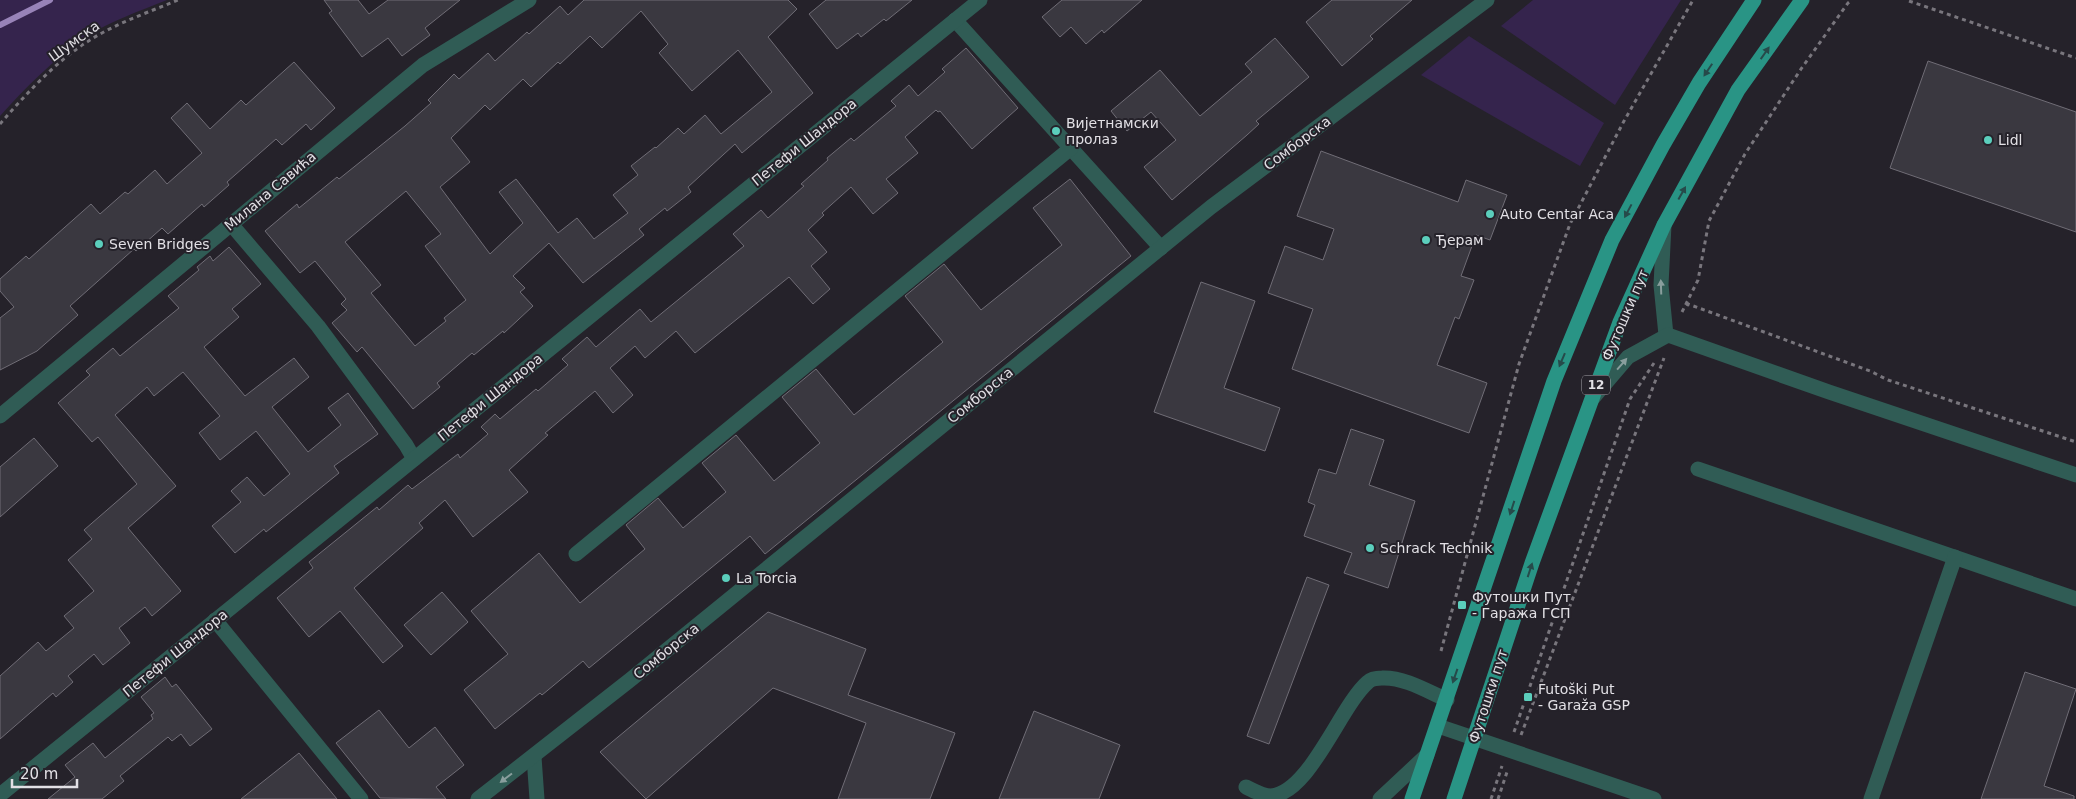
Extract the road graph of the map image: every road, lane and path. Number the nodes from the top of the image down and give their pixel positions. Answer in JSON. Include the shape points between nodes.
{"nodes":[{"id":1,"x":178,"y":0,"type":"edge"},
{"id":2,"x":529,"y":0,"type":"edge"},
{"id":3,"x":980,"y":0,"type":"edge"},
{"id":4,"x":1487,"y":0,"type":"edge"},
{"id":5,"x":1693,"y":0,"type":"edge"},
{"id":6,"x":1754,"y":0,"type":"edge"},
{"id":7,"x":1802,"y":0,"type":"edge"},
{"id":8,"x":1852,"y":0,"type":"edge"},
{"id":9,"x":1909,"y":1,"type":"edge"},
{"id":10,"x":955,"y":20,"type":"junction"},
{"id":11,"x":2076,"y":58,"type":"edge"},
{"id":12,"x":0,"y":124,"type":"edge"},
{"id":13,"x":1071,"y":148,"type":"junction"},
{"id":14,"x":230,"y":224,"type":"junction"},
{"id":15,"x":1664,"y":225,"type":"junction"},
{"id":16,"x":1161,"y":248,"type":"junction"},
{"id":17,"x":1684,"y":308,"type":"junction"},
{"id":18,"x":1667,"y":335,"type":"junction"},
{"id":19,"x":1664,"y":358,"type":"dead end"},
{"id":20,"x":1590,"y":401,"type":"junction"},
{"id":21,"x":0,"y":416,"type":"edge"},
{"id":22,"x":2076,"y":442,"type":"edge"},
{"id":23,"x":414,"y":459,"type":"junction"},
{"id":24,"x":1698,"y":468,"type":"dead end"},
{"id":25,"x":2076,"y":475,"type":"edge"},
{"id":26,"x":576,"y":554,"type":"dead end"},
{"id":27,"x":1955,"y":557,"type":"junction"},
{"id":28,"x":2076,"y":599,"type":"edge"},
{"id":29,"x":215,"y":620,"type":"junction"},
{"id":30,"x":1440,"y":654,"type":"dead end"},
{"id":31,"x":1447,"y":700,"type":"junction"},
{"id":32,"x":1438,"y":726,"type":"junction"},
{"id":33,"x":1474,"y":738,"type":"junction"},
{"id":34,"x":1511,"y":751,"type":"junction"},
{"id":35,"x":1426,"y":754,"type":"junction"},
{"id":36,"x":534,"y":757,"type":"junction"},
{"id":37,"x":1246,"y":787,"type":"dead end"},
{"id":38,"x":0,"y":795,"type":"edge"},
{"id":39,"x":361,"y":799,"type":"edge"},
{"id":40,"x":478,"y":799,"type":"edge"},
{"id":41,"x":537,"y":799,"type":"edge"},
{"id":42,"x":1380,"y":799,"type":"edge"},
{"id":43,"x":1412,"y":799,"type":"edge"},
{"id":44,"x":1454,"y":799,"type":"edge"},
{"id":45,"x":1491,"y":799,"type":"edge"},
{"id":46,"x":1498,"y":799,"type":"edge"},
{"id":47,"x":1654,"y":799,"type":"edge"},
{"id":48,"x":1871,"y":799,"type":"edge"}],
"edges":[{"from":1,"to":12,"type":"path","name":"Шумска","via":[[113,27],[89,41],[32,87]]},
{"from":2,"to":14,"type":"street","name":"Милана Савића","via":[[423,65]]},
{"from":3,"to":10,"type":"street","name":"Петефи Шандора"},
{"from":4,"to":16,"type":"street","name":"Сомборска"},
{"from":5,"to":30,"type":"path","via":[[1570,224],[1519,364]]},
{"from":6,"to":31,"type":"main road","one_way":true,"via":[[1699,83],[1612,240],[1554,381]]},
{"from":15,"to":7,"type":"main road","name":"Футошки пут","number":"12","one_way":true,"via":[[1738,90]]},
{"from":8,"to":17,"type":"path","via":[[1801,69],[1741,163],[1709,221],[1698,280]]},
{"from":9,"to":11,"type":"path"},
{"from":10,"to":13,"type":"street"},
{"from":10,"to":23,"type":"street","name":"Петефи Шандора"},
{"from":13,"to":16,"type":"street"},
{"from":13,"to":26,"type":"street"},
{"from":14,"to":21,"type":"street","name":"Милана Савића"},
{"from":14,"to":23,"type":"street","via":[[318,326]]},
{"from":18,"to":15,"type":"street","one_way":true,"via":[[1661,285]]},
{"from":15,"to":20,"type":"main road","name":"Футошки пут","number":"12","via":[[1620,322]]},
{"from":16,"to":36,"type":"street","name":"Сомборска"},
{"from":17,"to":18,"type":"path"},
{"from":17,"to":22,"type":"path","via":[[1688,304],[1888,380]]},
{"from":20,"to":18,"type":"street","one_way":true,"via":[[1628,357]]},
{"from":18,"to":25,"type":"street"},
{"from":18,"to":34,"type":"path","via":[[1651,371],[1630,399]]},
{"from":19,"to":34,"type":"path"},
{"from":33,"to":20,"type":"main road","name":"Футошки пут","number":"12","one_way":true},
{"from":23,"to":29,"type":"street","name":"Петефи Шандора"},
{"from":24,"to":27,"type":"street"},
{"from":27,"to":28,"type":"street"},
{"from":27,"to":48,"type":"street"},
{"from":29,"to":38,"type":"street","name":"Петефи Шандора"},
{"from":29,"to":39,"type":"street"},
{"from":31,"to":32,"type":"main road"},
{"from":31,"to":37,"type":"street","via":[[1399,680],[1369,680],[1315,760],[1293,786],[1270,796]]},
{"from":32,"to":33,"type":"street"},
{"from":32,"to":35,"type":"main road"},
{"from":33,"to":34,"type":"street"},
{"from":33,"to":44,"type":"main road","name":"Футошки пут","number":"12"},
{"from":34,"to":45,"type":"path"},
{"from":34,"to":46,"type":"path"},
{"from":34,"to":47,"type":"street"},
{"from":35,"to":42,"type":"street"},
{"from":35,"to":43,"type":"main road"},
{"from":36,"to":40,"type":"street","name":"Сомборска","one_way":true},
{"from":36,"to":41,"type":"street"}]}
